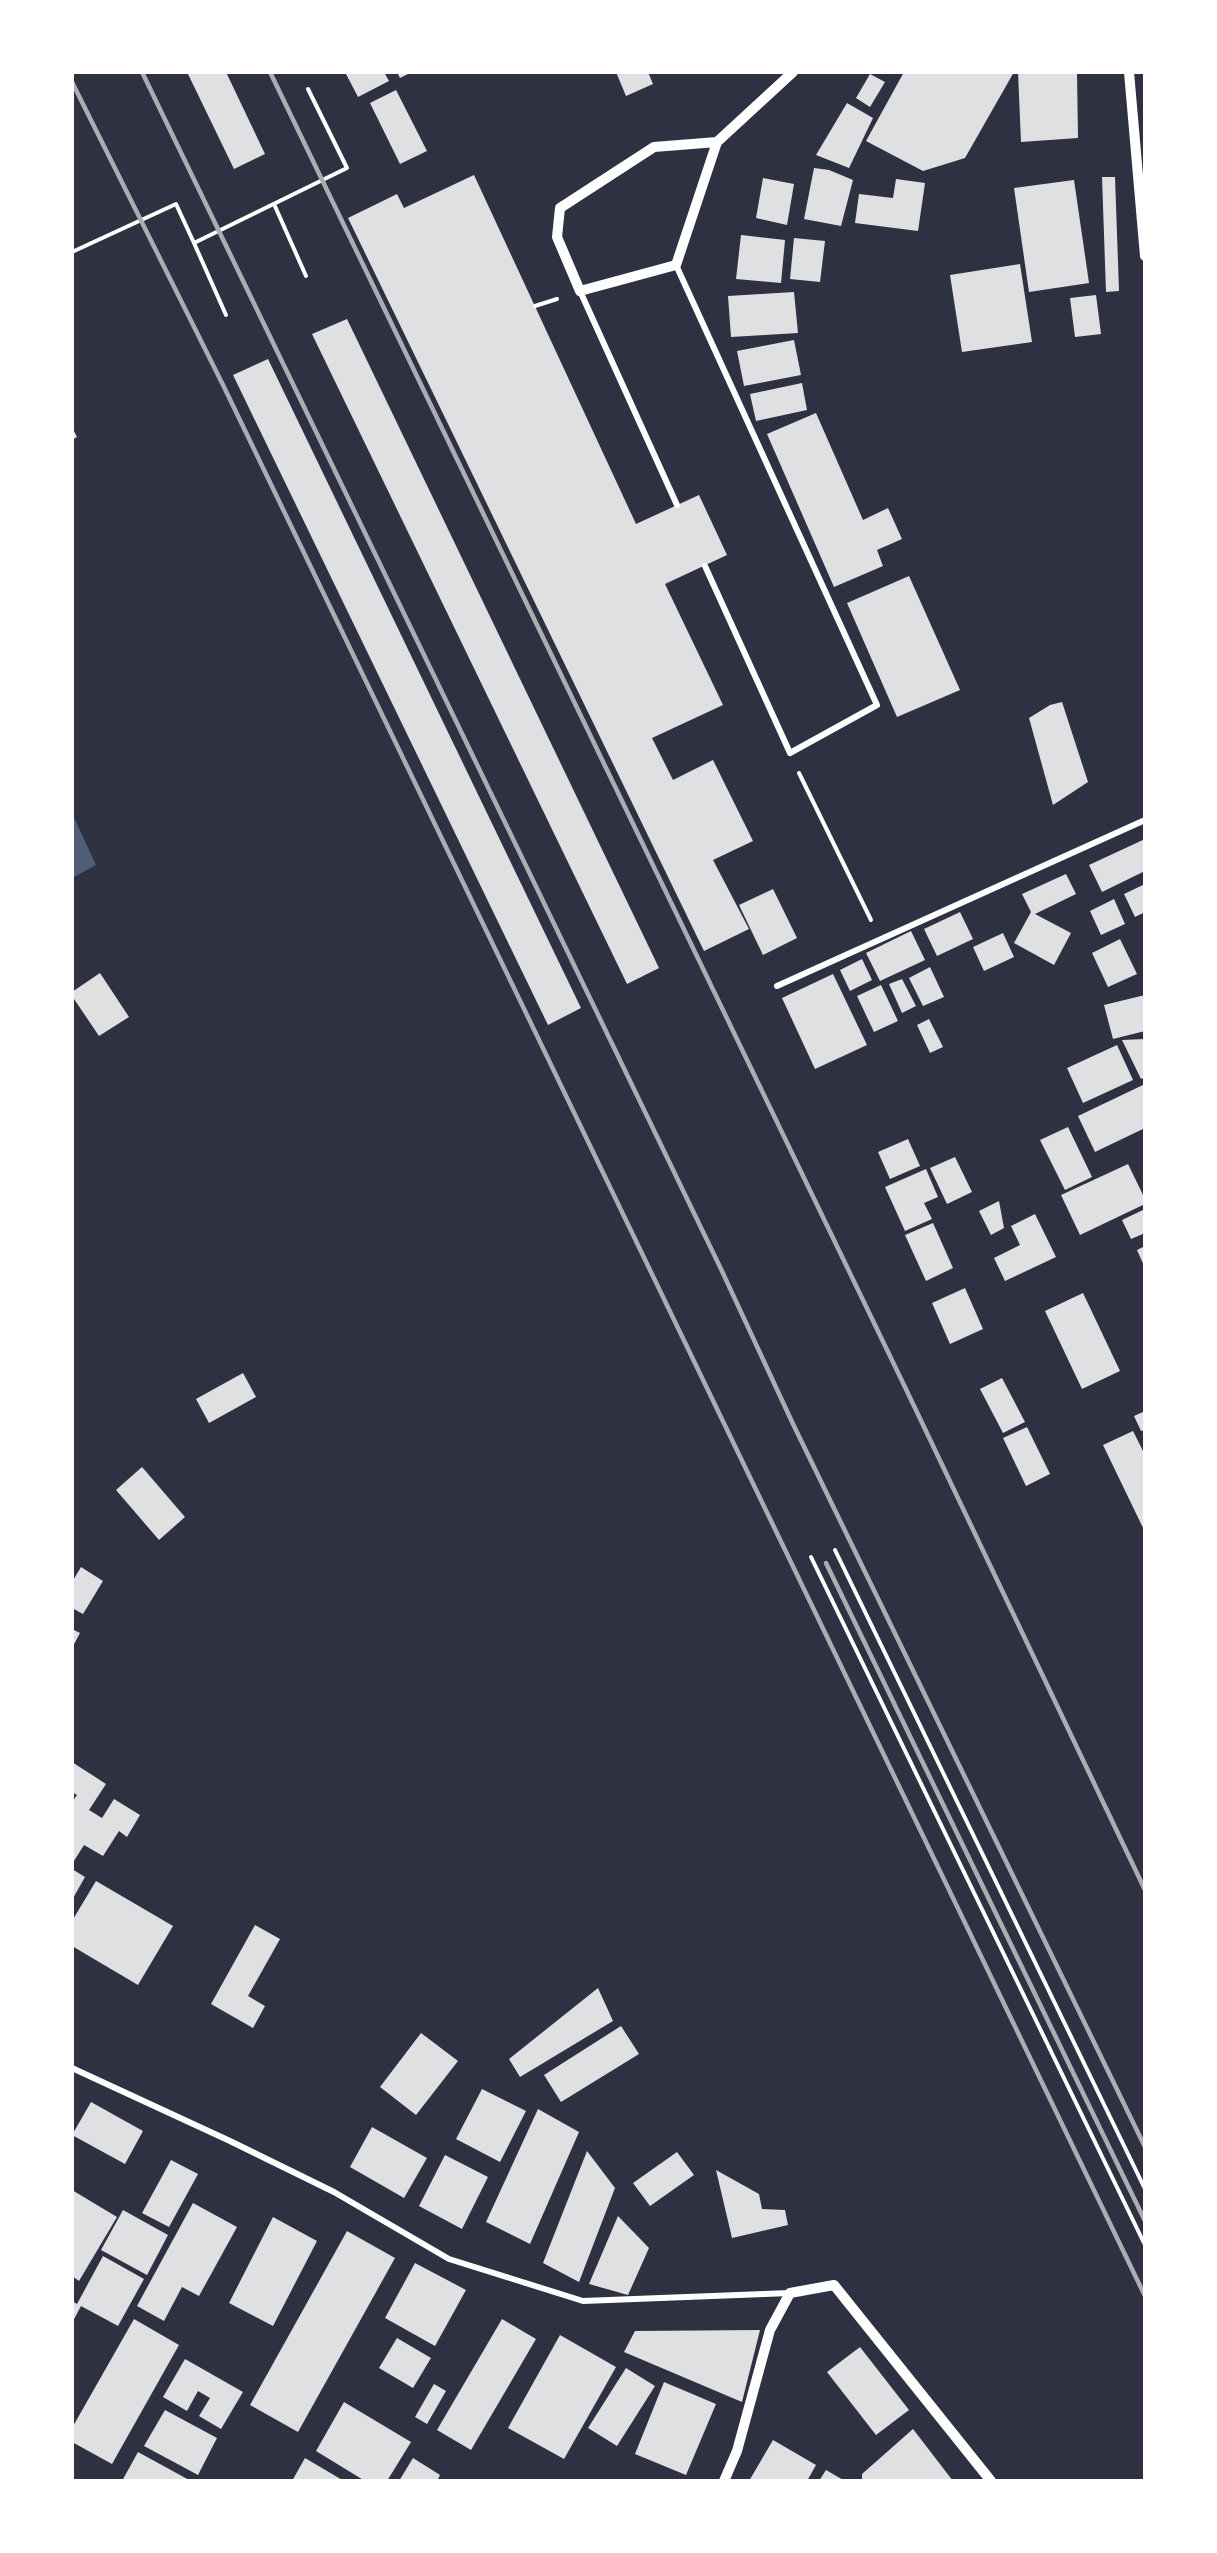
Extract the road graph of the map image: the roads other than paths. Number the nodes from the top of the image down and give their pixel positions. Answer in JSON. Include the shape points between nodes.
{"nodes":[{"id":1,"x":793,"y":72,"type":"edge"},
{"id":2,"x":1129,"y":72,"type":"edge"},
{"id":3,"x":717,"y":142,"type":"junction"},
{"id":4,"x":1145,"y":256,"type":"edge"},
{"id":5,"x":676,"y":265,"type":"junction"},
{"id":6,"x":580,"y":291,"type":"junction"},
{"id":7,"x":677,"y":505,"type":"dead end"},
{"id":8,"x":705,"y":566,"type":"dead end"},
{"id":9,"x":1145,"y":820,"type":"edge"},
{"id":10,"x":777,"y":986,"type":"dead end"},
{"id":11,"x":72,"y":2068,"type":"edge"},
{"id":12,"x":790,"y":2293,"type":"junction"},
{"id":13,"x":724,"y":2481,"type":"edge"},
{"id":14,"x":991,"y":2481,"type":"edge"}],
"edges":[{"from":1,"to":3,"type":"street"},
{"from":2,"to":4,"type":"street"},
{"from":3,"to":5,"type":"street"},
{"from":3,"to":6,"type":"street","via":[[654,147],[560,208],[556,237]]},
{"from":5,"to":6,"type":"street"},
{"from":5,"to":8,"type":"street","via":[[878,705],[790,753]]},
{"from":6,"to":7,"type":"street"},
{"from":9,"to":10,"type":"street"},
{"from":11,"to":12,"type":"street","via":[[334,2192],[449,2259],[572,2298],[583,2301]]},
{"from":12,"to":13,"type":"street","via":[[770,2330],[737,2451]]},
{"from":12,"to":14,"type":"street","via":[[834,2285]]}]}
